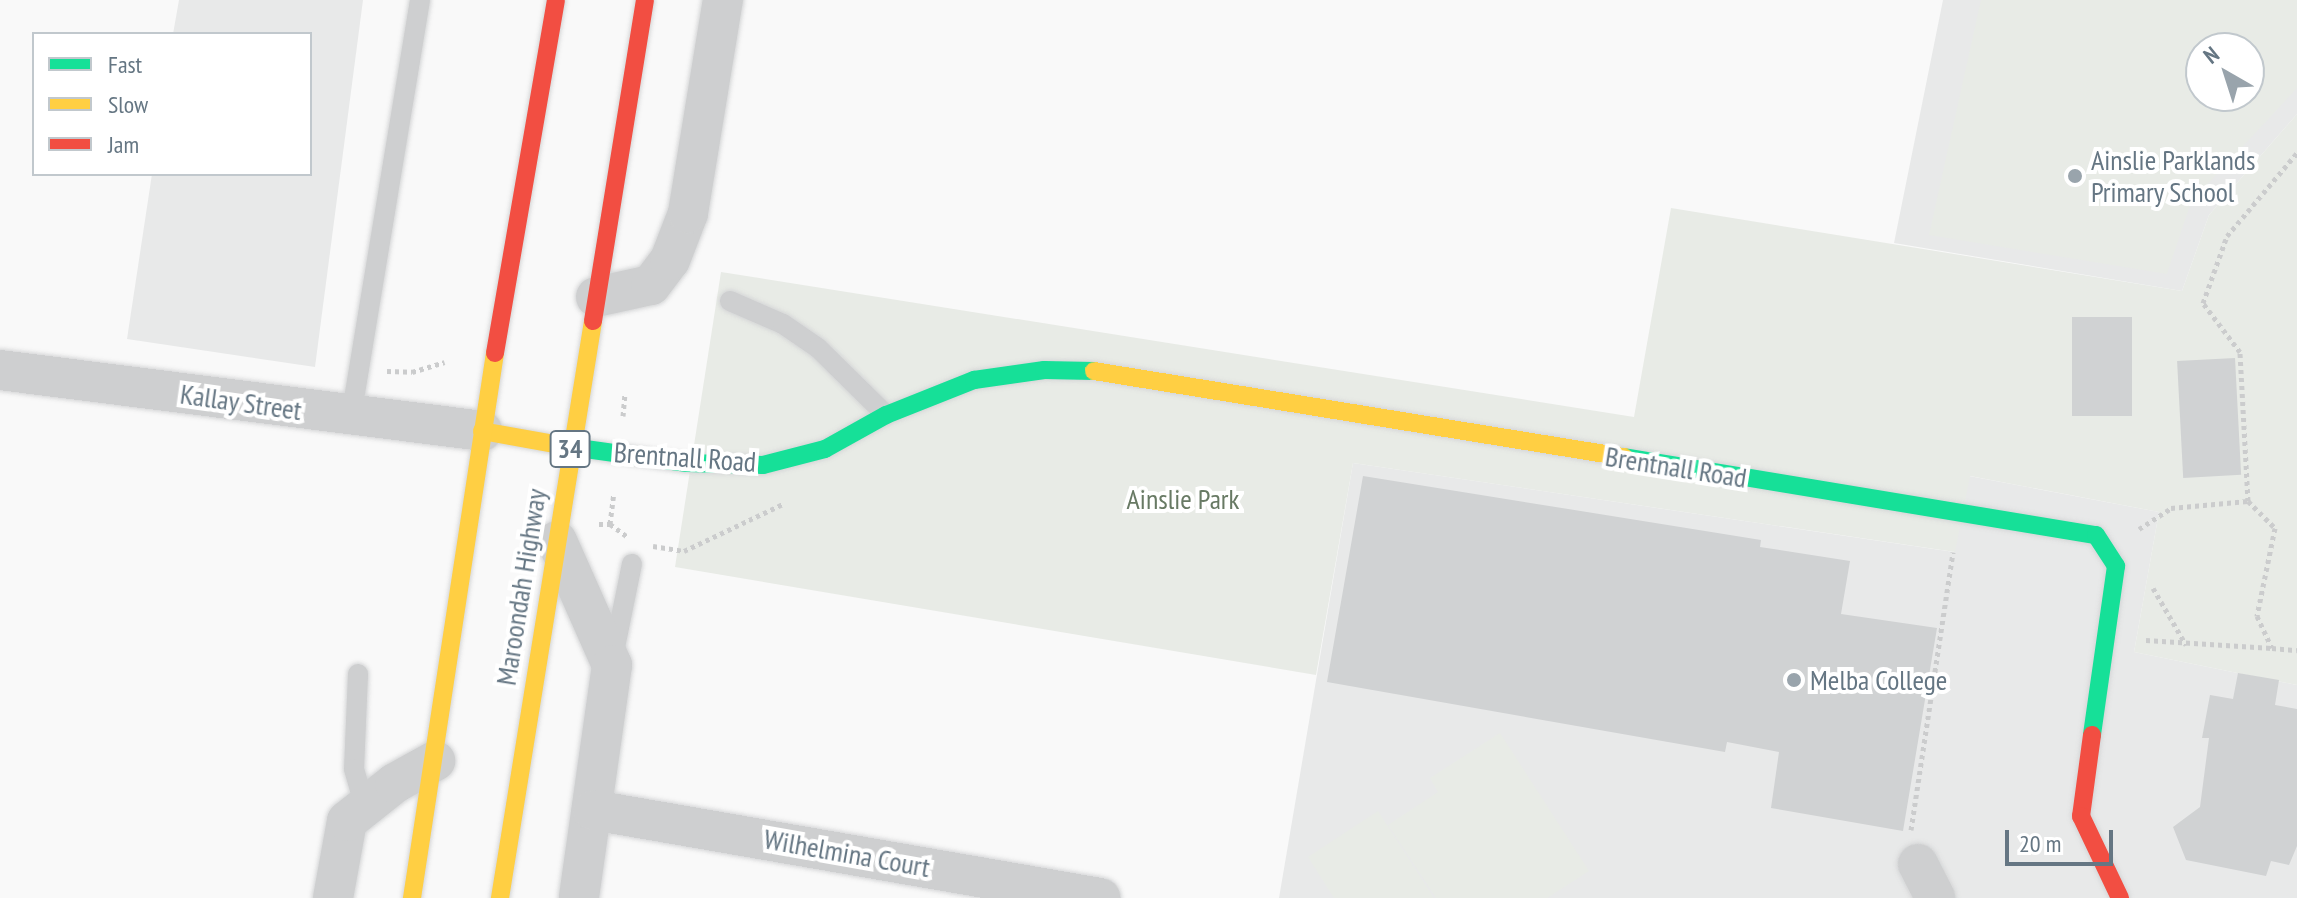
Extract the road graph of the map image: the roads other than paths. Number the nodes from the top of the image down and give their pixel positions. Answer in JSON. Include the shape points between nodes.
{"nodes":[{"id":1,"x":420,"y":0,"type":"edge"},
{"id":2,"x":545,"y":0,"type":"edge"},
{"id":3,"x":556,"y":0,"type":"edge"},
{"id":4,"x":645,"y":0,"type":"edge"},
{"id":5,"x":723,"y":0,"type":"edge"},
{"id":6,"x":547,"y":52,"type":"junction"},
{"id":7,"x":596,"y":297,"type":"junction"},
{"id":8,"x":730,"y":301,"type":"dead end"},
{"id":9,"x":0,"y":370,"type":"edge"},
{"id":10,"x":886,"y":415,"type":"junction"},
{"id":11,"x":351,"y":417,"type":"junction"},
{"id":12,"x":482,"y":431,"type":"junction"},
{"id":13,"x":571,"y":447,"type":"junction"},
{"id":14,"x":557,"y":541,"type":"junction"},
{"id":15,"x":632,"y":564,"type":"dead end"},
{"id":16,"x":612,"y":665,"type":"junction"},
{"id":17,"x":358,"y":674,"type":"dead end"},
{"id":18,"x":435,"y":761,"type":"junction"},
{"id":19,"x":365,"y":807,"type":"junction"},
{"id":20,"x":593,"y":810,"type":"junction"},
{"id":21,"x":333,"y":898,"type":"edge"},
{"id":22,"x":412,"y":898,"type":"edge"},
{"id":23,"x":500,"y":898,"type":"edge"},
{"id":24,"x":579,"y":898,"type":"edge"},
{"id":25,"x":1100,"y":898,"type":"edge"},
{"id":26,"x":2120,"y":898,"type":"edge"}],
"edges":[{"from":1,"to":11,"type":"lane"},
{"from":2,"to":6,"type":"street"},
{"from":3,"to":6,"type":"main road","name":"Maroondah Highway"},
{"from":4,"to":7,"type":"main road","name":"Maroondah Highway","number":"34"},
{"from":5,"to":7,"type":"street","via":[[688,213],[670,260],[651,285]]},
{"from":6,"to":12,"type":"main road","name":"Maroondah Highway"},
{"from":7,"to":13,"type":"main road","name":"Maroondah Highway","number":"34"},
{"from":8,"to":10,"type":"lane","via":[[783,324],[818,348]]},
{"from":9,"to":11,"type":"street","name":"Kallay Street"},
{"from":10,"to":13,"type":"main road","name":"Brentnall Road","via":[[825,449],[763,465],[687,463]]},
{"from":10,"to":26,"type":"main road","name":"Brentnall Road","via":[[974,380],[1044,370],[1099,371],[2096,535],[2116,566],[2081,816]]},
{"from":11,"to":12,"type":"street","name":"Kallay Street"},
{"from":12,"to":13,"type":"main road","name":"Brentnall Road"},
{"from":12,"to":18,"type":"main road","name":"Maroondah Highway"},
{"from":13,"to":14,"type":"main road","name":"Maroondah Highway","number":"34"},
{"from":14,"to":16,"type":"street"},
{"from":14,"to":23,"type":"main road","name":"Maroondah Highway","number":"34"},
{"from":15,"to":16,"type":"lane"},
{"from":16,"to":20,"type":"street"},
{"from":17,"to":19,"type":"lane","via":[[354,769]]},
{"from":18,"to":19,"type":"street"},
{"from":18,"to":22,"type":"main road","name":"Maroondah Highway"},
{"from":19,"to":21,"type":"street","via":[[347,821]]},
{"from":20,"to":24,"type":"street"},
{"from":20,"to":25,"type":"street","name":"Wilhelmina Court"}]}
